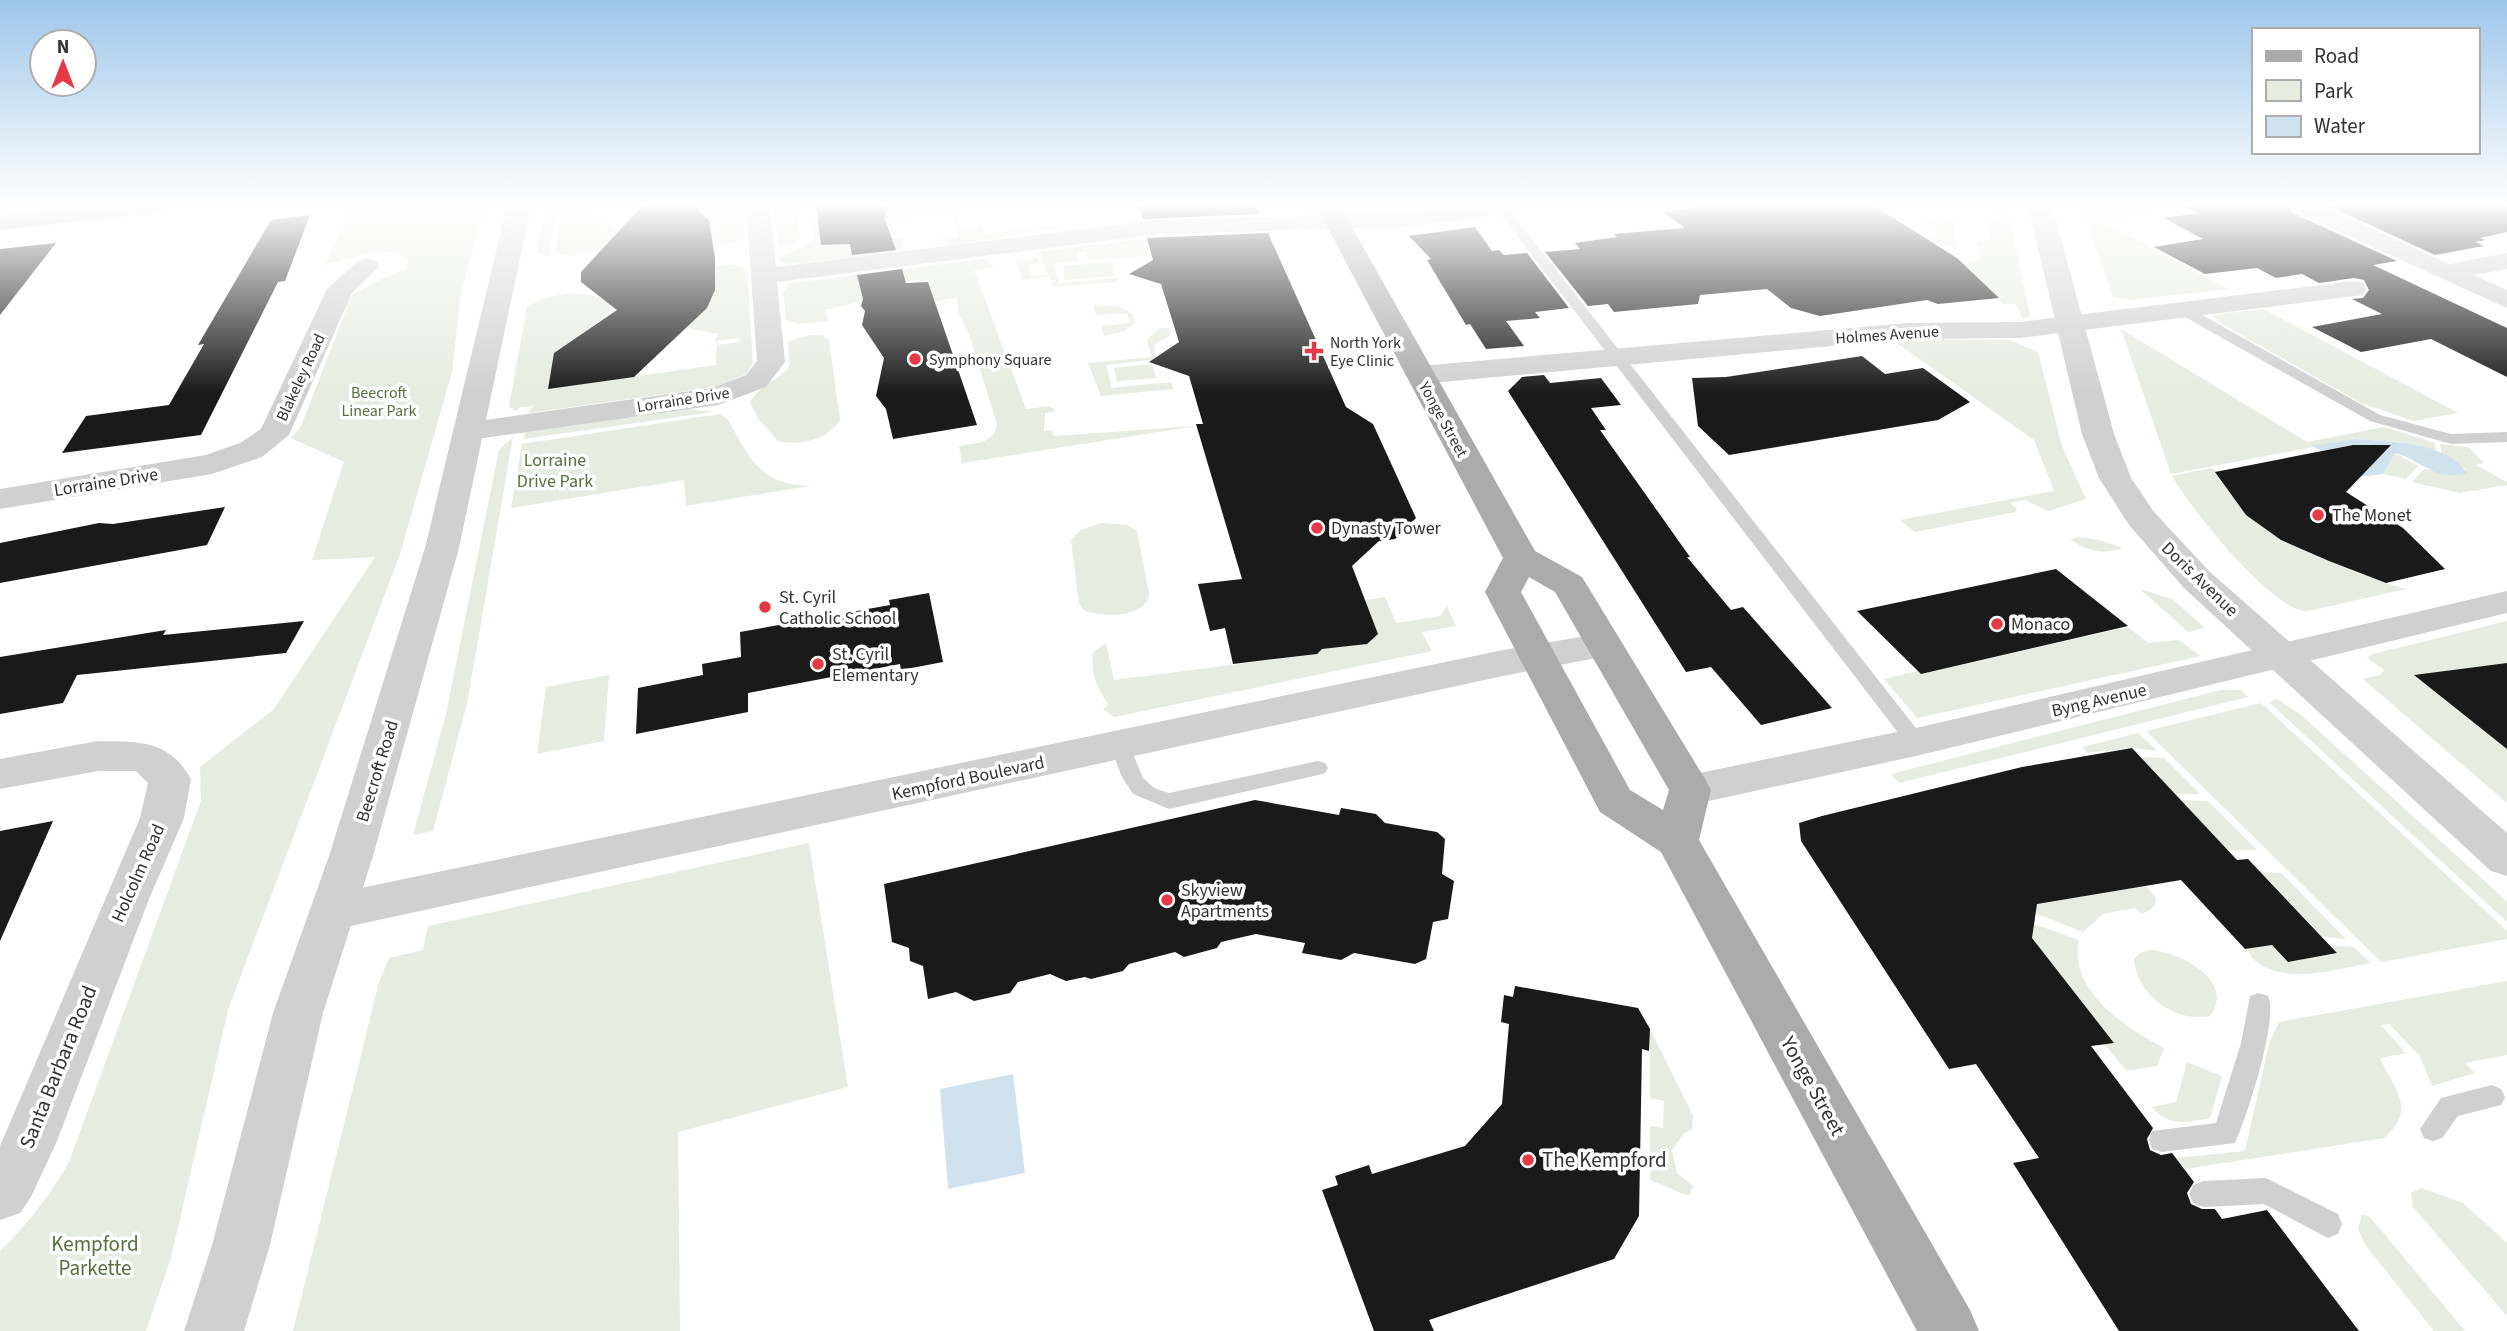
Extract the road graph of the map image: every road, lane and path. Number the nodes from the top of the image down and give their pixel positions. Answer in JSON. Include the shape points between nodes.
{"nodes":[{"id":1,"x":365,"y":268,"type":"edge"},
{"id":2,"x":505,"y":268,"type":"edge"},
{"id":3,"x":763,"y":268,"type":"edge"},
{"id":4,"x":827,"y":268,"type":"edge"},
{"id":5,"x":1361,"y":268,"type":"edge"},
{"id":6,"x":1550,"y":268,"type":"edge"},
{"id":7,"x":2055,"y":268,"type":"edge"},
{"id":8,"x":2437,"y":268,"type":"edge"},
{"id":9,"x":2467,"y":268,"type":"edge"},
{"id":10,"x":2445,"y":272,"type":"junction"},
{"id":11,"x":764,"y":276,"type":"junction"},
{"id":12,"x":2354,"y":289,"type":"dead end"},
{"id":13,"x":2507,"y":300,"type":"edge"},
{"id":14,"x":2181,"y":309,"type":"junction"},
{"id":15,"x":2069,"y":323,"type":"junction"},
{"id":16,"x":1617,"y":358,"type":"junction"},
{"id":17,"x":1420,"y":375,"type":"junction"},
{"id":18,"x":470,"y":431,"type":"junction"},
{"id":19,"x":2505,"y":438,"type":"edge"},
{"id":20,"x":212,"y":464,"type":"joint"},
{"id":21,"x":0,"y":499,"type":"edge"},
{"id":22,"x":1521,"y":558,"type":"junction"},
{"id":23,"x":2507,"y":602,"type":"edge"},
{"id":24,"x":1604,"y":645,"type":"junction"},
{"id":25,"x":2284,"y":656,"type":"junction"},
{"id":26,"x":1538,"y":657,"type":"junction"},
{"id":27,"x":1916,"y":742,"type":"junction"},
{"id":28,"x":1120,"y":745,"type":"junction"},
{"id":29,"x":1318,"y":768,"type":"dead end"},
{"id":30,"x":0,"y":774,"type":"edge"},
{"id":31,"x":1690,"y":790,"type":"junction"},
{"id":32,"x":1677,"y":840,"type":"junction"},
{"id":33,"x":2507,"y":859,"type":"edge"},
{"id":34,"x":332,"y":912,"type":"junction"},
{"id":35,"x":95,"y":976,"type":"joint"},
{"id":36,"x":2259,"y":1003,"type":"dead end"},
{"id":37,"x":2492,"y":1097,"type":"dead end"},
{"id":38,"x":2433,"y":1129,"type":"dead end"},
{"id":39,"x":2162,"y":1140,"type":"dead end"},
{"id":40,"x":0,"y":1194,"type":"edge"},
{"id":41,"x":2203,"y":1194,"type":"dead end"},
{"id":42,"x":2328,"y":1224,"type":"dead end"},
{"id":43,"x":214,"y":1331,"type":"edge"},
{"id":44,"x":1950,"y":1331,"type":"edge"}],
"edges":[{"from":1,"to":20,"type":"street","name":"Blakeley Road","via":[[340,289],[273,435],[251,450]]},
{"from":2,"to":18,"type":"street","name":"Beecroft Road"},
{"from":3,"to":11,"type":"street","name":"Lorraine Drive"},
{"from":4,"to":11,"type":"street"},
{"from":5,"to":17,"type":"main road","name":"Yonge Street"},
{"from":6,"to":16,"type":"lane"},
{"from":7,"to":15,"type":"street","name":"Doris Avenue"},
{"from":8,"to":10,"type":"street"},
{"from":9,"to":10,"type":"street"},
{"from":10,"to":13,"type":"street"},
{"from":11,"to":18,"type":"street","name":"Lorraine Drive","via":[[771,362],[756,381],[718,396]]},
{"from":12,"to":14,"type":"street","name":"Holmes Avenue"},
{"from":14,"to":15,"type":"street","name":"Holmes Avenue"},
{"from":14,"to":19,"type":"lane","via":[[2375,418],[2442,438]]},
{"from":15,"to":16,"type":"street","name":"Holmes Avenue","via":[[2020,330],[1913,331]]},
{"from":15,"to":25,"type":"street","name":"Doris Avenue","via":[[2098,434],[2121,489],[2175,558]]},
{"from":16,"to":17,"type":"street","name":"Holmes Avenue"},
{"from":16,"to":27,"type":"lane"},
{"from":17,"to":22,"type":"main road","name":"Yonge Street"},
{"from":18,"to":34,"type":"street","name":"Beecroft Road","via":[[442,548]]},
{"from":20,"to":21,"type":"street","name":"Lorraine Drive"},
{"from":22,"to":24,"type":"main road","via":[[1569,584]]},
{"from":22,"to":26,"type":"main road","name":"Yonge Street","via":[[1503,592]]},
{"from":23,"to":25,"type":"street","name":"Byng Avenue"},
{"from":24,"to":26,"type":"street","name":"Kempford Boulevard"},
{"from":24,"to":31,"type":"main road"},
{"from":25,"to":27,"type":"street","name":"Byng Avenue"},
{"from":25,"to":33,"type":"street","name":"Doris Avenue"},
{"from":26,"to":28,"type":"street","name":"Kempford Boulevard"},
{"from":26,"to":32,"type":"main road","name":"Yonge Street","via":[[1615,801]]},
{"from":27,"to":31,"type":"street","name":"Byng Avenue"},
{"from":28,"to":29,"type":"lane","via":[[1138,789],[1168,801]]},
{"from":28,"to":34,"type":"street","name":"Kempford Boulevard"},
{"from":30,"to":35,"type":"street","name":"Holcolm Road","via":[[98,756],[146,757],[170,779],[162,818]]},
{"from":31,"to":32,"type":"main road"},
{"from":32,"to":44,"type":"main road","name":"Yonge Street"},
{"from":34,"to":43,"type":"street","name":"Beecroft Road","via":[[298,1013],[241,1245]]},
{"from":35,"to":40,"type":"street","name":"Santa Barbara Road","via":[[30,1141]]},
{"from":36,"to":39,"type":"lane","via":[[2254,1043],[2226,1134]]},
{"from":37,"to":38,"type":"lane","via":[[2450,1106]]},
{"from":41,"to":42,"type":"lane","via":[[2266,1191]]}]}
